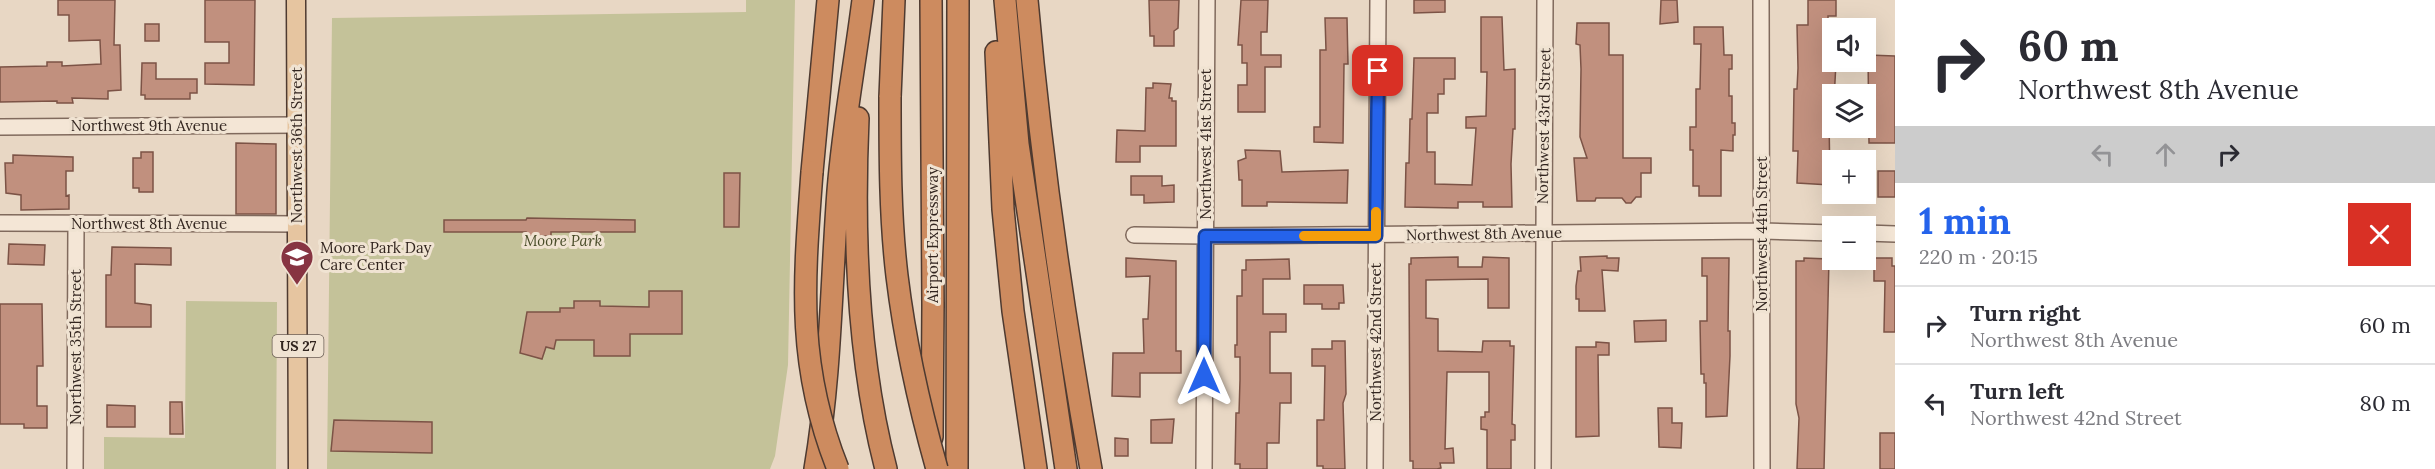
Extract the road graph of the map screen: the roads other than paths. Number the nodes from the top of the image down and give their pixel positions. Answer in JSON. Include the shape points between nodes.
{"nodes":[{"id":1,"x":296,"y":0,"type":"edge"},
{"id":2,"x":828,"y":0,"type":"edge"},
{"id":3,"x":863,"y":0,"type":"edge"},
{"id":4,"x":894,"y":0,"type":"edge"},
{"id":5,"x":931,"y":0,"type":"edge"},
{"id":6,"x":958,"y":0,"type":"edge"},
{"id":7,"x":994,"y":0,"type":"edge"},
{"id":8,"x":1005,"y":0,"type":"edge"},
{"id":9,"x":1028,"y":0,"type":"edge"},
{"id":10,"x":1207,"y":0,"type":"edge"},
{"id":11,"x":1378,"y":0,"type":"edge"},
{"id":12,"x":1545,"y":0,"type":"edge"},
{"id":13,"x":1761,"y":0,"type":"edge"},
{"id":14,"x":860,"y":22,"type":"junction"},
{"id":15,"x":297,"y":125,"type":"junction"},
{"id":16,"x":0,"y":127,"type":"edge"},
{"id":17,"x":0,"y":223,"type":"edge"},
{"id":18,"x":76,"y":224,"type":"junction"},
{"id":19,"x":298,"y":224,"type":"junction"},
{"id":20,"x":1763,"y":231,"type":"junction"},
{"id":21,"x":1543,"y":233,"type":"junction"},
{"id":22,"x":1822,"y":233,"type":"edge"},
{"id":23,"x":1876,"y":233,"type":"edge"},
{"id":24,"x":1895,"y":234,"type":"edge"},
{"id":25,"x":1134,"y":235,"type":"dead end"},
{"id":26,"x":1205,"y":236,"type":"junction"},
{"id":27,"x":1376,"y":236,"type":"junction"},
{"id":28,"x":885,"y":466,"type":"edge"},
{"id":29,"x":75,"y":469,"type":"edge"},
{"id":30,"x":298,"y":469,"type":"edge"},
{"id":31,"x":815,"y":469,"type":"edge"},
{"id":32,"x":838,"y":469,"type":"edge"},
{"id":33,"x":932,"y":469,"type":"edge"},
{"id":34,"x":937,"y":469,"type":"edge"},
{"id":35,"x":957,"y":469,"type":"edge"},
{"id":36,"x":1036,"y":469,"type":"edge"},
{"id":37,"x":1066,"y":469,"type":"edge"},
{"id":38,"x":1091,"y":469,"type":"edge"},
{"id":39,"x":1204,"y":469,"type":"edge"},
{"id":40,"x":1375,"y":469,"type":"edge"},
{"id":41,"x":1543,"y":469,"type":"edge"},
{"id":42,"x":1762,"y":469,"type":"edge"}],
"edges":[{"from":1,"to":15,"type":"main road","name":"Northwest 36th Street","number":"US 27"},
{"from":2,"to":32,"type":"highway","bridge":true,"via":[[812,172],[804,320],[816,400]]},
{"from":3,"to":14,"type":"highway"},
{"from":4,"to":34,"type":"highway","bridge":true,"via":[[890,97],[897,274],[912,371]]},
{"from":5,"to":33,"type":"highway","name":"Airport Expressway"},
{"from":6,"to":35,"type":"highway","name":"Airport Expressway"},
{"from":7,"to":36,"type":"highway","via":[[1003,209],[1014,321]]},
{"from":8,"to":37,"type":"highway","via":[[1018,144]]},
{"from":9,"to":38,"type":"highway","via":[[1045,174]]},
{"from":10,"to":26,"type":"street","name":"Northwest 41st Street"},
{"from":11,"to":27,"type":"street","name":"Northwest 42nd Street"},
{"from":12,"to":21,"type":"street","name":"Northwest 43rd Street"},
{"from":13,"to":20,"type":"street","name":"Northwest 44th Street"},
{"from":14,"to":28,"type":"highway","via":[[857,235],[867,358]]},
{"from":14,"to":31,"type":"highway","via":[[846,108],[828,377]]},
{"from":15,"to":16,"type":"street","name":"Northwest 9th Avenue"},
{"from":15,"to":19,"type":"main road","name":"Northwest 36th Street","number":"US 27"},
{"from":17,"to":18,"type":"street","name":"Northwest 8th Avenue"},
{"from":18,"to":19,"type":"street","name":"Northwest 8th Avenue"},
{"from":18,"to":29,"type":"street","name":"Northwest 35th Street"},
{"from":19,"to":30,"type":"main road","name":"Northwest 36th Street","number":"US 27"},
{"from":20,"to":21,"type":"street","name":"Northwest 8th Avenue"},
{"from":20,"to":22,"type":"street","name":"Northwest 8th Avenue"},
{"from":20,"to":42,"type":"street","name":"Northwest 44th Street"},
{"from":21,"to":27,"type":"street","name":"Northwest 8th Avenue"},
{"from":21,"to":41,"type":"street","name":"Northwest 43rd Street"},
{"from":23,"to":24,"type":"street"},
{"from":25,"to":26,"type":"street","name":"Northwest 8th Avenue"},
{"from":26,"to":27,"type":"street","name":"Northwest 8th Avenue"},
{"from":26,"to":39,"type":"street","name":"Northwest 41st Street"},
{"from":27,"to":40,"type":"street","name":"Northwest 42nd Street"}]}
